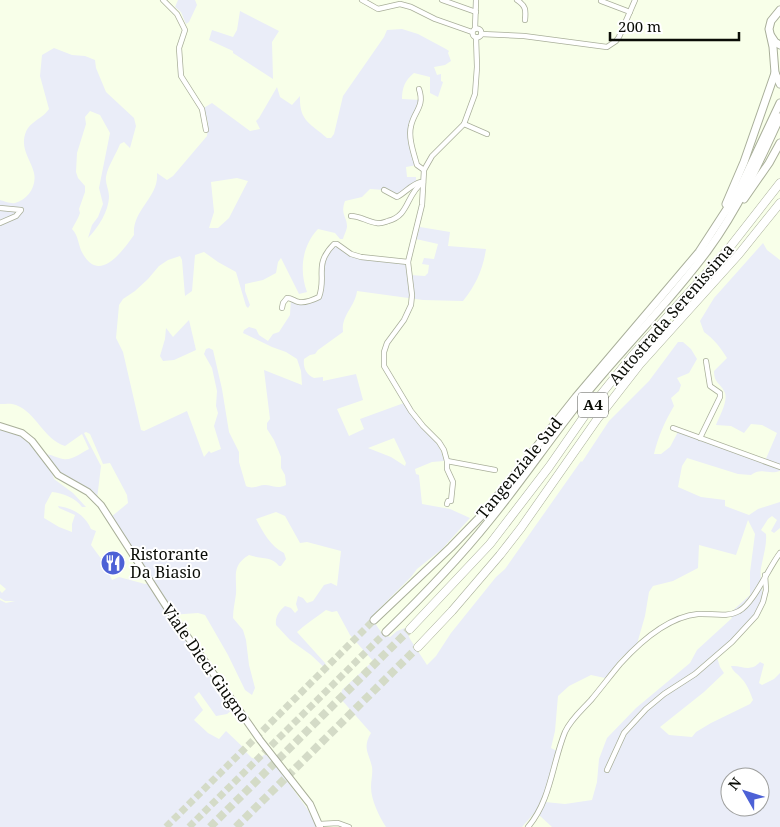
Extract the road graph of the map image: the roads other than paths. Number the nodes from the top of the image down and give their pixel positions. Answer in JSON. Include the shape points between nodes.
{"nodes":[{"id":1,"x":163,"y":0,"type":"edge"},
{"id":2,"x":362,"y":0,"type":"edge"},
{"id":3,"x":442,"y":0,"type":"edge"},
{"id":4,"x":476,"y":0,"type":"edge"},
{"id":5,"x":517,"y":0,"type":"edge"},
{"id":6,"x":600,"y":0,"type":"edge"},
{"id":7,"x":607,"y":0,"type":"edge"},
{"id":8,"x":635,"y":0,"type":"edge"},
{"id":9,"x":612,"y":4,"type":"junction"},
{"id":10,"x":780,"y":10,"type":"edge"},
{"id":11,"x":476,"y":12,"type":"junction"},
{"id":12,"x":630,"y":12,"type":"junction"},
{"id":13,"x":524,"y":20,"type":"dead end"},
{"id":14,"x":473,"y":30,"type":"junction"},
{"id":15,"x":481,"y":34,"type":"junction"},
{"id":16,"x":770,"y":34,"type":"junction"},
{"id":17,"x":476,"y":38,"type":"junction"},
{"id":18,"x":780,"y":45,"type":"edge"},
{"id":19,"x":780,"y":52,"type":"edge"},
{"id":20,"x":775,"y":62,"type":"junction"},
{"id":21,"x":775,"y":74,"type":"junction"},
{"id":22,"x":780,"y":84,"type":"edge"},
{"id":23,"x":419,"y":89,"type":"dead end"},
{"id":24,"x":780,"y":103,"type":"edge"},
{"id":25,"x":780,"y":117,"type":"edge"},
{"id":26,"x":464,"y":124,"type":"junction"},
{"id":27,"x":206,"y":130,"type":"dead end"},
{"id":28,"x":487,"y":134,"type":"dead end"},
{"id":29,"x":780,"y":143,"type":"edge"},
{"id":30,"x":424,"y":170,"type":"junction"},
{"id":31,"x":422,"y":182,"type":"junction"},
{"id":32,"x":780,"y":183,"type":"edge"},
{"id":33,"x":384,"y":190,"type":"dead end"},
{"id":34,"x":780,"y":203,"type":"edge"},
{"id":35,"x":0,"y":208,"type":"edge"},
{"id":36,"x":734,"y":211,"type":"junction"},
{"id":37,"x":351,"y":216,"type":"dead end"},
{"id":38,"x":0,"y":223,"type":"edge"},
{"id":39,"x":708,"y":240,"type":"junction"},
{"id":40,"x":408,"y":262,"type":"junction"},
{"id":41,"x":282,"y":308,"type":"dead end"},
{"id":42,"x":706,"y":361,"type":"dead end"},
{"id":43,"x":0,"y":426,"type":"edge"},
{"id":44,"x":673,"y":428,"type":"dead end"},
{"id":45,"x":700,"y":438,"type":"junction"},
{"id":46,"x":447,"y":461,"type":"junction"},
{"id":47,"x":780,"y":467,"type":"edge"},
{"id":48,"x":495,"y":470,"type":"dead end"},
{"id":49,"x":447,"y":504,"type":"dead end"},
{"id":50,"x":780,"y":552,"type":"edge"},
{"id":51,"x":765,"y":574,"type":"junction"},
{"id":52,"x":374,"y":620,"type":"tunnel mouth"},
{"id":53,"x":410,"y":629,"type":"tunnel mouth"},
{"id":54,"x":386,"y":632,"type":"tunnel mouth"},
{"id":55,"x":418,"y":647,"type":"tunnel mouth"},
{"id":56,"x":606,"y":770,"type":"dead end"},
{"id":57,"x":320,"y":826,"type":"edge"},
{"id":58,"x":330,"y":826,"type":"edge"},
{"id":59,"x":349,"y":827,"type":"edge"},
{"id":60,"x":528,"y":827,"type":"edge"}],
"edges":[{"from":1,"to":27,"type":"street","via":[[177,14],[185,30],[179,48],[181,76],[202,109]]},
{"from":2,"to":14,"type":"street","via":[[378,9],[400,4]]},
{"from":3,"to":11,"type":"street"},
{"from":4,"to":11,"type":"street"},
{"from":5,"to":13,"type":"street","via":[[526,11]]},
{"from":6,"to":9,"type":"street"},
{"from":7,"to":9,"type":"street"},
{"from":8,"to":12,"type":"street"},
{"from":9,"to":12,"type":"street"},
{"from":10,"to":16,"type":"highway","via":[[771,21]]},
{"from":11,"to":14,"type":"street"},
{"from":12,"to":15,"type":"street","via":[[616,41],[607,47]]},
{"from":14,"to":15,"type":"street","via":[[479,29]]},
{"from":14,"to":17,"type":"street"},
{"from":15,"to":17,"type":"street"},
{"from":16,"to":18,"type":"highway"},
{"from":16,"to":20,"type":"highway"},
{"from":17,"to":26,"type":"street","via":[[475,94]]},
{"from":19,"to":20,"type":"highway"},
{"from":20,"to":21,"type":"highway"},
{"from":21,"to":22,"type":"highway"},
{"from":21,"to":39,"type":"highway","via":[[733,191]]},
{"from":23,"to":30,"type":"street","via":[[421,104],[410,130],[418,166]]},
{"from":24,"to":39,"type":"highway","name":"Tangenziale Sud","via":[[738,192]]},
{"from":25,"to":36,"type":"highway","name":"Tangenziale Sud"},
{"from":26,"to":28,"type":"street"},
{"from":26,"to":30,"type":"street","via":[[432,156]]},
{"from":29,"to":36,"type":"highway"},
{"from":30,"to":31,"type":"street"},
{"from":31,"to":33,"type":"street","via":[[397,197]]},
{"from":31,"to":37,"type":"street","via":[[397,218],[376,223]]},
{"from":31,"to":40,"type":"street","via":[[422,205]]},
{"from":32,"to":53,"type":"highway","name":"Autostrada Serenissima","number":"A4","via":[[590,408],[490,544]]},
{"from":34,"to":55,"type":"highway","name":"Autostrada Serenissima","number":"A4","via":[[739,254],[640,364],[500,555]]},
{"from":35,"to":38,"type":"street","via":[[21,210]]},
{"from":36,"to":54,"type":"highway","name":"Tangenziale Sud","via":[[696,266],[580,401],[490,520]]},
{"from":39,"to":52,"type":"highway","name":"Tangenziale Sud","via":[[484,513]]},
{"from":40,"to":41,"type":"street","via":[[361,257],[334,244],[320,267],[320,297],[299,302],[287,298]]},
{"from":40,"to":46,"type":"street","via":[[411,305],[387,343],[384,366],[411,411],[439,442]]},
{"from":42,"to":45,"type":"street","via":[[710,386],[720,393],[720,397]]},
{"from":43,"to":57,"type":"main road","name":"Viale Dieci Giugno","via":[[22,433],[58,475],[88,492],[101,505],[166,606],[260,740],[310,804]]},
{"from":44,"to":45,"type":"street"},
{"from":45,"to":47,"type":"street"},
{"from":46,"to":48,"type":"street"},
{"from":46,"to":49,"type":"street","via":[[453,482],[451,501]]},
{"from":50,"to":51,"type":"street"},
{"from":51,"to":56,"type":"street","via":[[766,590],[756,616],[695,674],[646,709],[624,733]]},
{"from":51,"to":60,"type":"street","via":[[751,600],[739,611],[699,614],[673,621],[620,664],[568,726],[544,802]]},
{"from":57,"to":58,"type":"street"},
{"from":58,"to":59,"type":"street","via":[[338,823]]}]}
